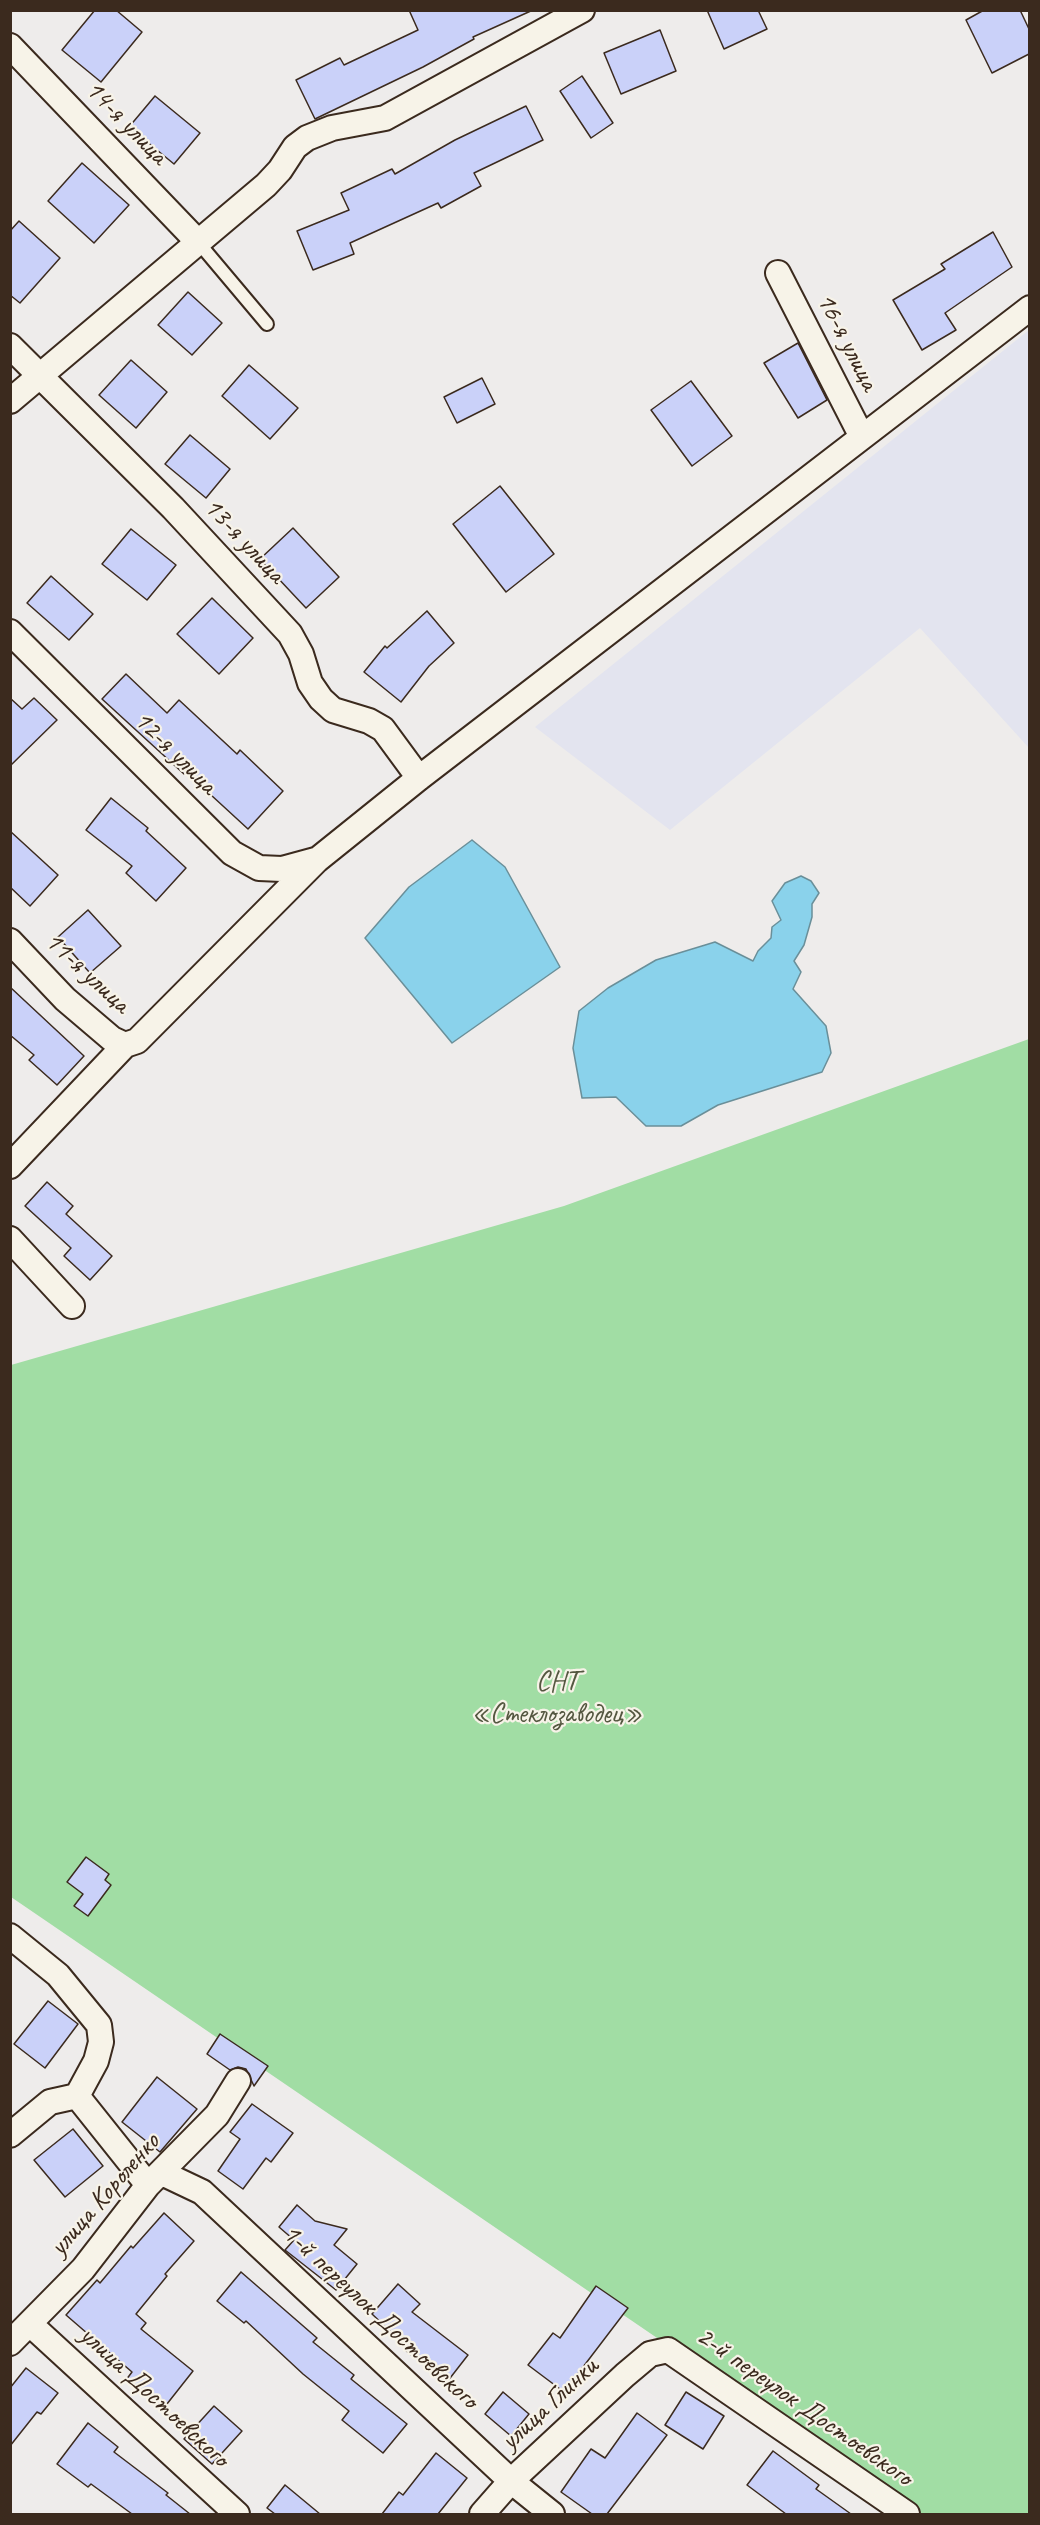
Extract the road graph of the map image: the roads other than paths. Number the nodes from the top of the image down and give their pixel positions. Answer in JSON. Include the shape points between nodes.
{"nodes":[{"id":1,"x":582,"y":10,"type":"edge"},
{"id":2,"x":10,"y":46,"type":"edge"},
{"id":3,"x":198,"y":242,"type":"junction"},
{"id":4,"x":778,"y":273,"type":"dead end"},
{"id":5,"x":1029,"y":308,"type":"edge"},
{"id":6,"x":267,"y":324,"type":"dead end"},
{"id":7,"x":10,"y":346,"type":"edge"},
{"id":8,"x":38,"y":376,"type":"junction"},
{"id":9,"x":10,"y":401,"type":"edge"},
{"id":10,"x":862,"y":437,"type":"junction"},
{"id":11,"x":10,"y":632,"type":"edge"},
{"id":12,"x":419,"y":778,"type":"junction"},
{"id":13,"x":317,"y":860,"type":"junction"},
{"id":14,"x":10,"y":941,"type":"edge"},
{"id":15,"x":125,"y":1045,"type":"junction"},
{"id":16,"x":10,"y":1166,"type":"edge"},
{"id":17,"x":10,"y":1239,"type":"edge"},
{"id":18,"x":72,"y":1306,"type":"dead end"},
{"id":19,"x":10,"y":1936,"type":"edge"},
{"id":20,"x":238,"y":2081,"type":"dead end"},
{"id":21,"x":78,"y":2096,"type":"junction"},
{"id":22,"x":10,"y":2135,"type":"edge"},
{"id":23,"x":155,"y":2179,"type":"junction"},
{"id":24,"x":30,"y":2324,"type":"junction"},
{"id":25,"x":10,"y":2343,"type":"edge"},
{"id":26,"x":668,"y":2350,"type":"joint"},
{"id":27,"x":511,"y":2481,"type":"junction"},
{"id":28,"x":237,"y":2514,"type":"edge"},
{"id":29,"x":482,"y":2514,"type":"edge"},
{"id":30,"x":552,"y":2514,"type":"edge"},
{"id":31,"x":907,"y":2514,"type":"edge"}],
"edges":[{"from":1,"to":3,"type":"street","via":[[385,118],[332,128],[307,138],[295,147],[266,185]]},
{"from":2,"to":3,"type":"street","name":"14-я улица"},
{"from":3,"to":6,"type":"lane"},
{"from":3,"to":8,"type":"street"},
{"from":4,"to":10,"type":"street","name":"16-я улица"},
{"from":5,"to":10,"type":"street"},
{"from":7,"to":8,"type":"street","name":"13-я улица"},
{"from":8,"to":9,"type":"street"},
{"from":8,"to":12,"type":"street","name":"13-я улица","via":[[173,508],[290,634],[310,683],[321,699],[333,710],[383,729]]},
{"from":10,"to":12,"type":"street"},
{"from":11,"to":13,"type":"street","name":"12-я улица","via":[[232,853],[259,868],[282,869]]},
{"from":12,"to":13,"type":"street"},
{"from":13,"to":15,"type":"street","via":[[137,1041]]},
{"from":14,"to":15,"type":"street","name":"11-я улица","via":[[65,999],[112,1039]]},
{"from":15,"to":16,"type":"street"},
{"from":17,"to":18,"type":"street"},
{"from":19,"to":21,"type":"street","via":[[58,1975],[99,2025],[101,2042],[96,2061]]},
{"from":20,"to":23,"type":"street","name":"улица Короленко","via":[[217,2115]]},
{"from":21,"to":22,"type":"street","via":[[50,2102]]},
{"from":21,"to":23,"type":"street","name":"1-й переулок Достоевского"},
{"from":23,"to":24,"type":"street","name":"улица Короленко","via":[[82,2269]]},
{"from":23,"to":27,"type":"street","name":"1-й переулок Достоевского","via":[[202,2192]]},
{"from":24,"to":25,"type":"street","name":"улица Короленко"},
{"from":24,"to":28,"type":"street","name":"улица Достоевского"},
{"from":26,"to":27,"type":"street","name":"улица Глинки","via":[[650,2354]]},
{"from":26,"to":31,"type":"street","name":"2-й переулок Достоевского"},
{"from":27,"to":29,"type":"street","name":"улица Глинки"},
{"from":27,"to":30,"type":"street","name":"1-й переулок Достоевского"}]}
